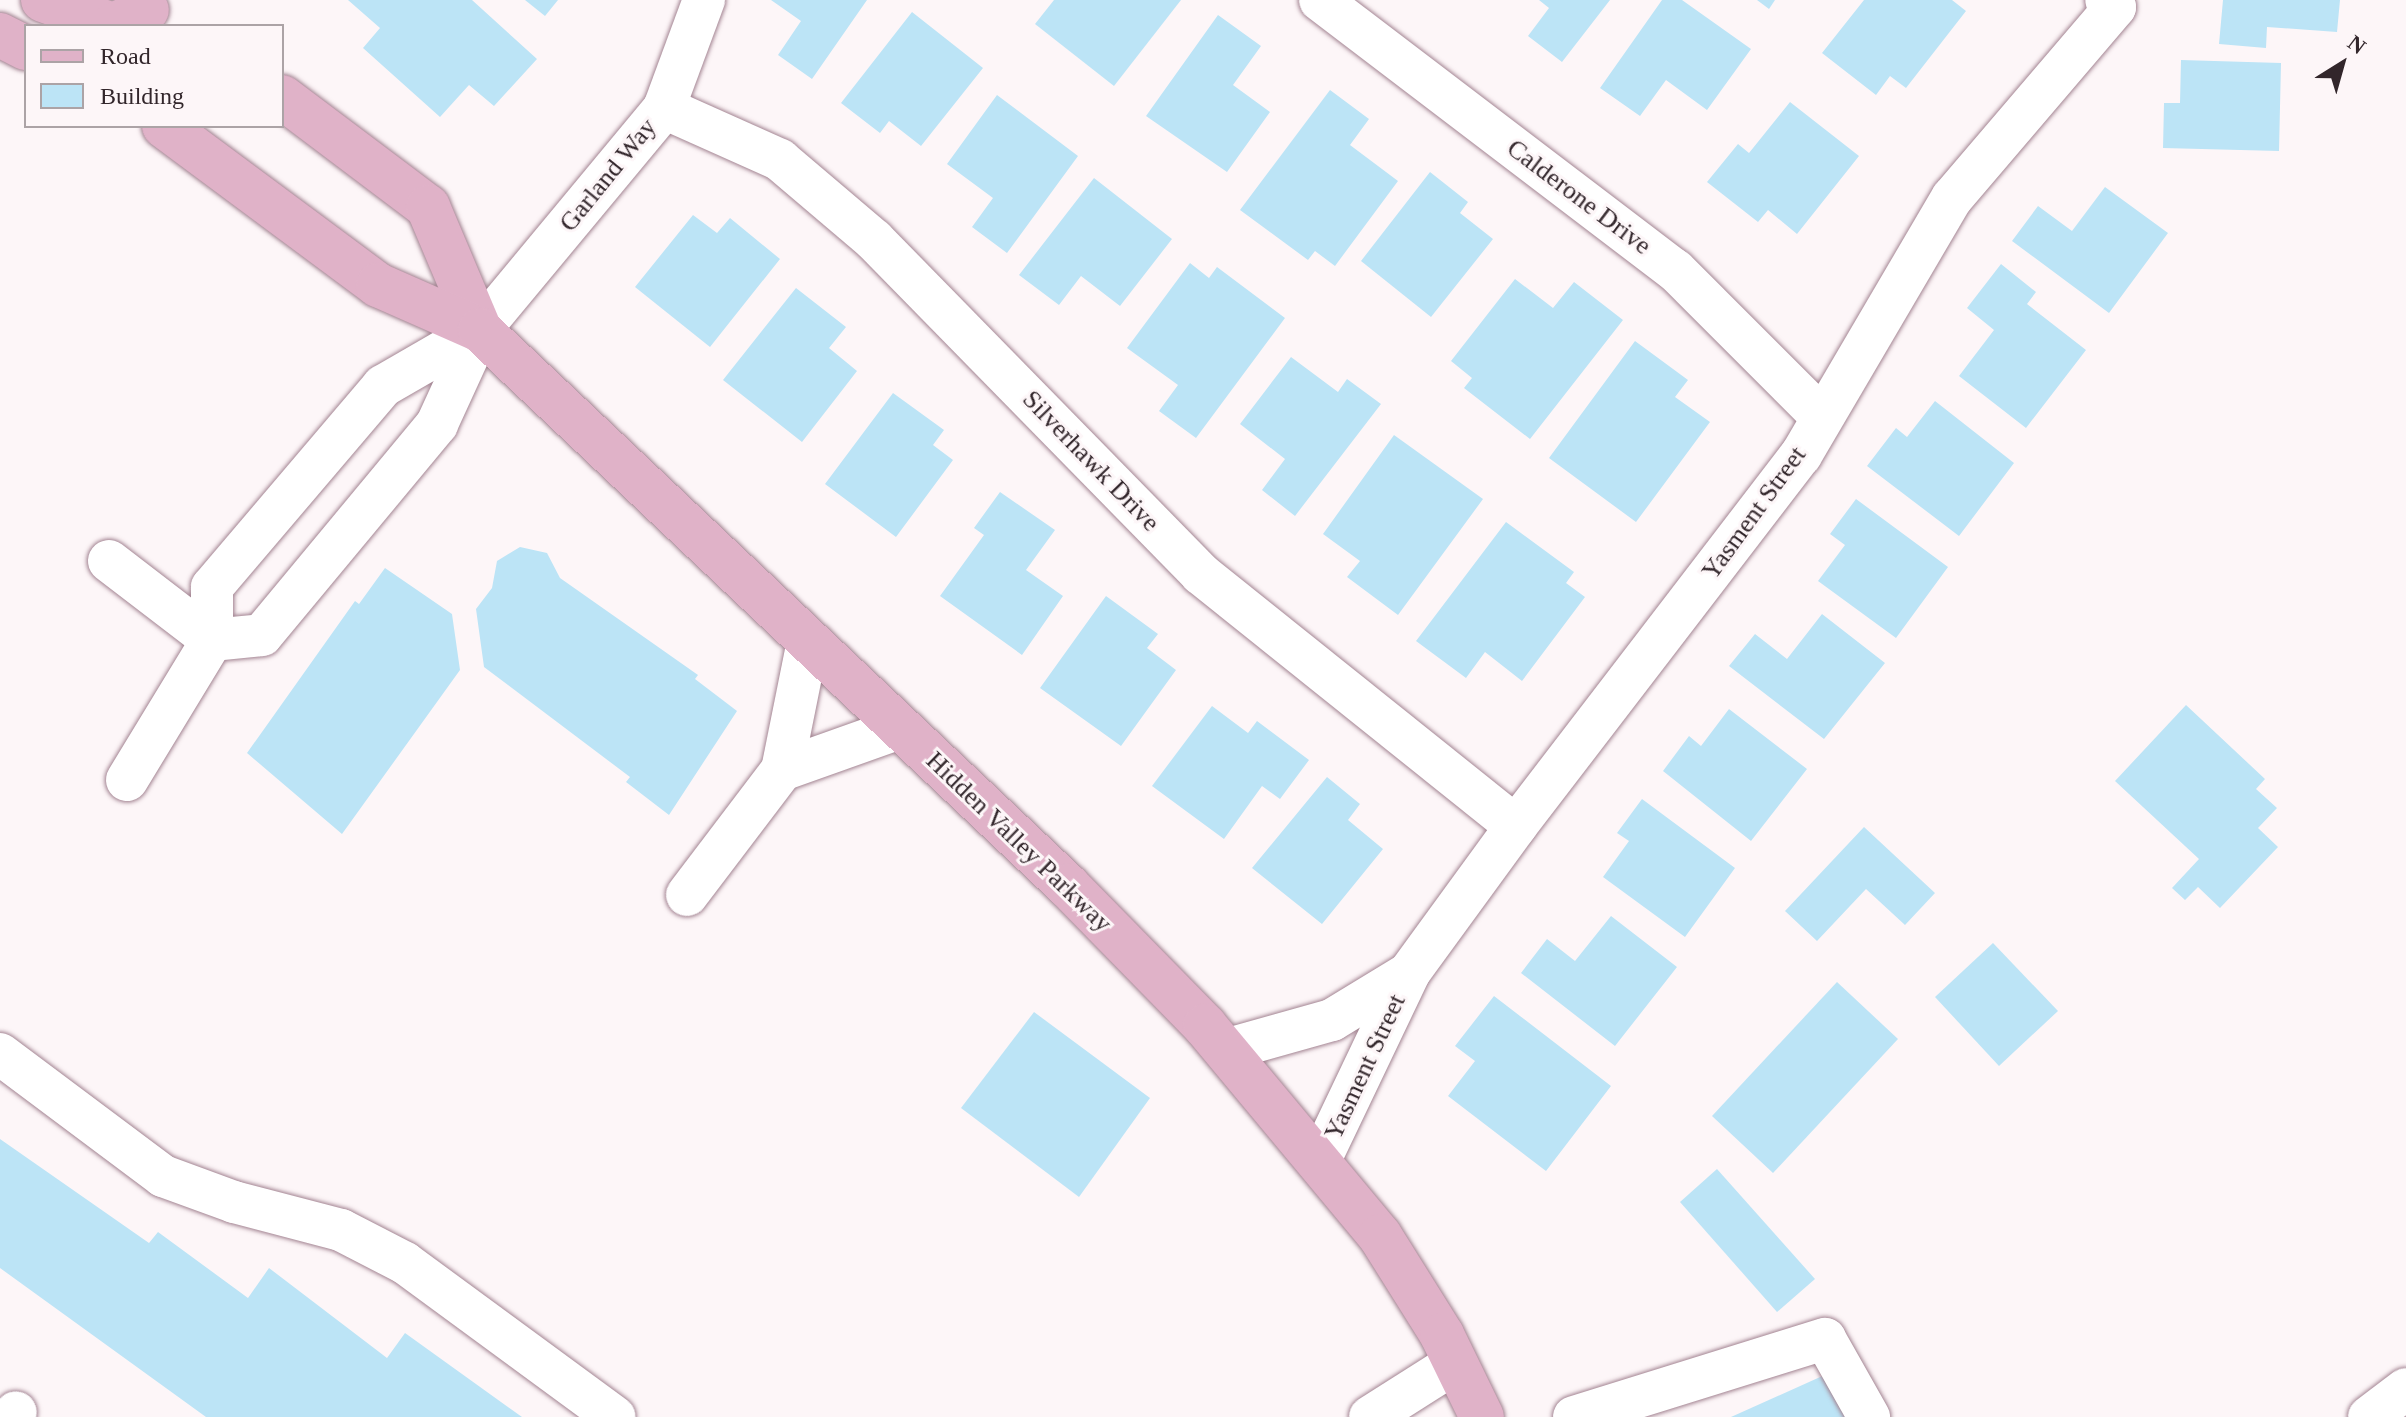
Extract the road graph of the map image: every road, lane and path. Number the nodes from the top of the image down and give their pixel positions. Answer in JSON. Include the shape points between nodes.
{"nodes":[{"id":1,"x":43,"y":0,"type":"edge"},
{"id":2,"x":704,"y":0,"type":"edge"},
{"id":3,"x":1320,"y":0,"type":"edge"},
{"id":4,"x":2110,"y":4,"type":"edge"},
{"id":5,"x":152,"y":9,"type":"edge"},
{"id":6,"x":110,"y":24,"type":"edge"},
{"id":7,"x":115,"y":24,"type":"edge"},
{"id":8,"x":0,"y":35,"type":"edge"},
{"id":9,"x":24,"y":47,"type":"edge"},
{"id":10,"x":284,"y":99,"type":"edge"},
{"id":11,"x":664,"y":108,"type":"junction"},
{"id":12,"x":167,"y":128,"type":"edge"},
{"id":13,"x":480,"y":330,"type":"junction"},
{"id":14,"x":1820,"y":415,"type":"junction"},
{"id":15,"x":109,"y":561,"type":"dead end"},
{"id":16,"x":212,"y":640,"type":"junction"},
{"id":17,"x":808,"y":641,"type":"junction"},
{"id":18,"x":900,"y":728,"type":"junction"},
{"id":19,"x":782,"y":770,"type":"junction"},
{"id":20,"x":127,"y":780,"type":"dead end"},
{"id":21,"x":1516,"y":826,"type":"junction"},
{"id":22,"x":687,"y":895,"type":"dead end"},
{"id":23,"x":1409,"y":973,"type":"junction"},
{"id":24,"x":1225,"y":1050,"type":"junction"},
{"id":25,"x":0,"y":1054,"type":"edge"},
{"id":26,"x":1320,"y":1160,"type":"junction"},
{"id":27,"x":1455,"y":1363,"type":"junction"},
{"id":28,"x":2406,"y":1389,"type":"edge"},
{"id":29,"x":1595,"y":1414,"type":"edge"},
{"id":30,"x":615,"y":1417,"type":"edge"},
{"id":31,"x":1370,"y":1417,"type":"edge"},
{"id":32,"x":1482,"y":1417,"type":"edge"},
{"id":33,"x":1869,"y":1417,"type":"edge"},
{"id":34,"x":2369,"y":1417,"type":"edge"}],
"edges":[{"from":1,"to":6,"type":"main road"},
{"from":2,"to":11,"type":"street","name":"Garland Way"},
{"from":3,"to":14,"type":"street","name":"Calderone Drive","via":[[1675,270]]},
{"from":4,"to":14,"type":"street","name":"Yasment Street","via":[[1952,198]]},
{"from":5,"to":7,"type":"main road"},
{"from":8,"to":9,"type":"main road"},
{"from":10,"to":13,"type":"main road","name":"Hidden Valley Parkway","via":[[428,207]]},
{"from":11,"to":13,"type":"street","name":"Garland Way"},
{"from":11,"to":21,"type":"street","name":"Silverhawk Drive","via":[[780,160],[874,240],[1201,574]]},
{"from":12,"to":13,"type":"main road","name":"Hidden Valley Parkway","via":[[378,285]]},
{"from":13,"to":16,"type":"street","via":[[437,424],[262,635]]},
{"from":13,"to":16,"type":"street","via":[[383,386],[264,522],[212,587]]},
{"from":13,"to":17,"type":"main road","name":"Hidden Valley Parkway"},
{"from":14,"to":21,"type":"street","name":"Yasment Street","via":[[1801,455]]},
{"from":15,"to":16,"type":"street"},
{"from":16,"to":20,"type":"street"},
{"from":17,"to":18,"type":"main road","name":"Hidden Valley Parkway"},
{"from":17,"to":19,"type":"street"},
{"from":18,"to":19,"type":"street"},
{"from":18,"to":24,"type":"main road","name":"Hidden Valley Parkway","via":[[1068,886]]},
{"from":19,"to":22,"type":"street"},
{"from":21,"to":23,"type":"street","name":"Yasment Street"},
{"from":23,"to":24,"type":"street","name":"Yasment Street","via":[[1332,1020]]},
{"from":23,"to":26,"type":"street","name":"Yasment Street"},
{"from":24,"to":26,"type":"main road","name":"Hidden Valley Parkway"},
{"from":25,"to":30,"type":"street","via":[[163,1176],[234,1202],[341,1230],[405,1263]]},
{"from":26,"to":27,"type":"main road","name":"Hidden Valley Parkway","via":[[1380,1236]]},
{"from":27,"to":31,"type":"street"},
{"from":27,"to":32,"type":"main road","name":"Hidden Valley Parkway"},
{"from":28,"to":34,"type":"street"},
{"from":29,"to":33,"type":"street","via":[[1825,1339]]}]}
